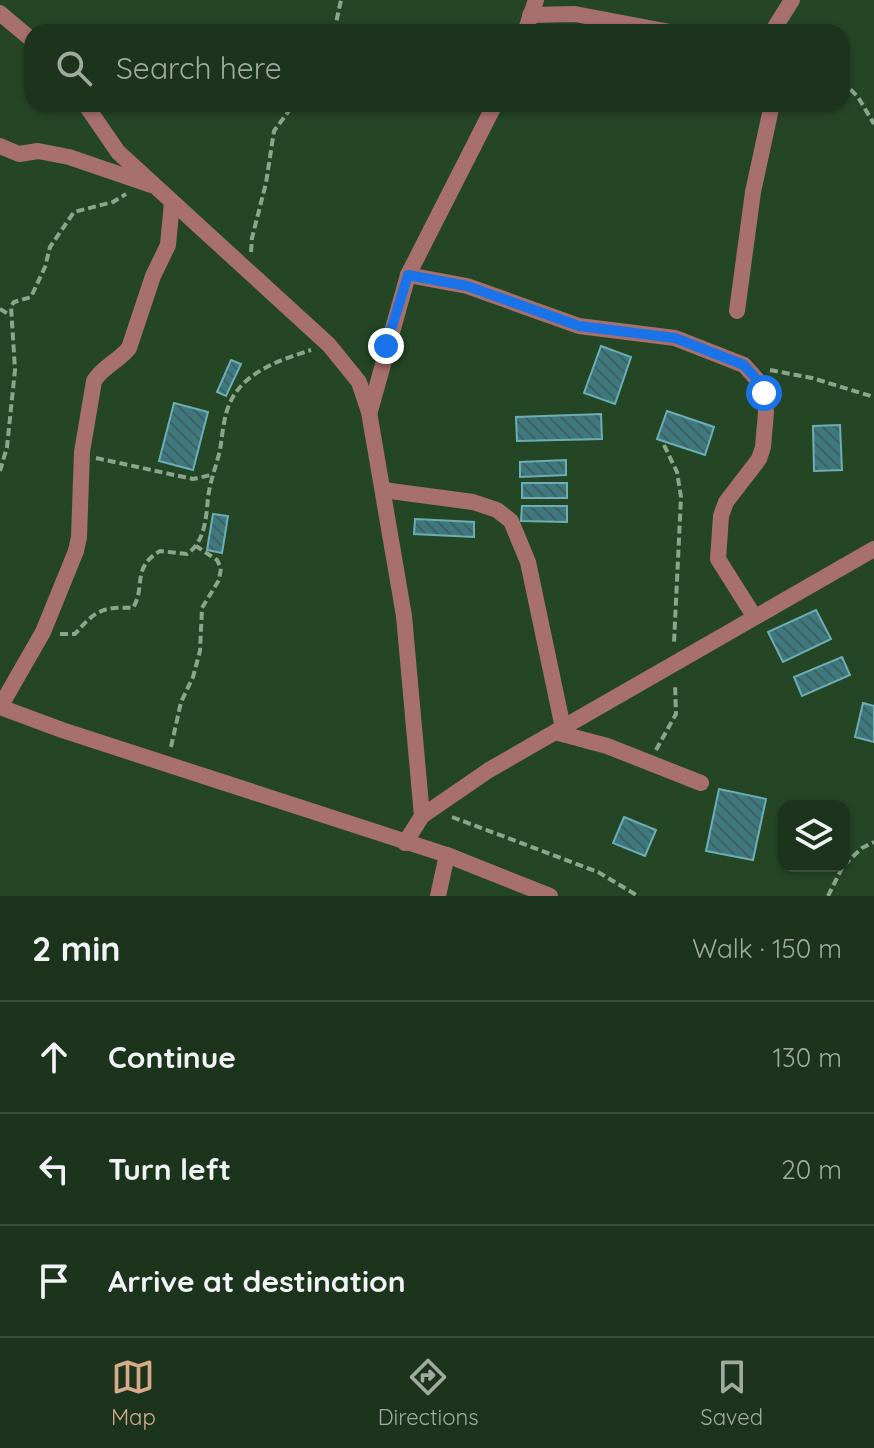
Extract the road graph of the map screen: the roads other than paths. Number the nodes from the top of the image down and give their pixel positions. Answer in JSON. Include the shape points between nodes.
{"nodes":[{"id":1,"x":792,"y":0,"type":"edge"},
{"id":2,"x":533,"y":8,"type":"edge"},
{"id":3,"x":0,"y":13,"type":"edge"},
{"id":4,"x":628,"y":24,"type":"edge"},
{"id":5,"x":777,"y":24,"type":"edge"},
{"id":6,"x":788,"y":24,"type":"edge"},
{"id":7,"x":24,"y":33,"type":"edge"},
{"id":8,"x":90,"y":112,"type":"edge"},
{"id":9,"x":491,"y":112,"type":"edge"},
{"id":10,"x":770,"y":112,"type":"edge"},
{"id":11,"x":0,"y":146,"type":"edge"},
{"id":12,"x":151,"y":185,"type":"junction"},
{"id":13,"x":172,"y":202,"type":"junction"},
{"id":14,"x":408,"y":275,"type":"junction"},
{"id":15,"x":737,"y":311,"type":"dead end"},
{"id":16,"x":369,"y":412,"type":"junction"},
{"id":17,"x":383,"y":490,"type":"junction"},
{"id":18,"x":874,"y":549,"type":"edge"},
{"id":19,"x":754,"y":616,"type":"junction"},
{"id":20,"x":0,"y":707,"type":"edge"},
{"id":21,"x":559,"y":730,"type":"junction"},
{"id":22,"x":701,"y":783,"type":"dead end"},
{"id":23,"x":426,"y":813,"type":"junction"},
{"id":24,"x":405,"y":843,"type":"junction"},
{"id":25,"x":447,"y":855,"type":"junction"},
{"id":26,"x":438,"y":896,"type":"edge"},
{"id":27,"x":550,"y":896,"type":"edge"}],
"edges":[{"from":1,"to":5,"type":"street"},
{"from":1,"to":6,"type":"street"},
{"from":2,"to":4,"type":"street"},
{"from":3,"to":7,"type":"street"},
{"from":8,"to":12,"type":"street","via":[[118,152]]},
{"from":9,"to":14,"type":"street"},
{"from":10,"to":15,"type":"street"},
{"from":11,"to":12,"type":"street","via":[[19,154],[58,154]]},
{"from":12,"to":13,"type":"street"},
{"from":13,"to":16,"type":"street","via":[[329,345],[359,382]]},
{"from":13,"to":20,"type":"street","via":[[168,245],[133,340],[94,381],[81,458],[79,537],[43,632]]},
{"from":14,"to":16,"type":"street"},
{"from":14,"to":19,"type":"street","via":[[467,286],[579,326],[675,338],[744,365],[764,393],[763,447],[726,502],[718,551],[722,569]]},
{"from":16,"to":17,"type":"street"},
{"from":17,"to":21,"type":"street","via":[[473,502],[511,521],[528,562]]},
{"from":17,"to":23,"type":"street","via":[[404,616]]},
{"from":18,"to":19,"type":"street"},
{"from":19,"to":21,"type":"street"},
{"from":20,"to":24,"type":"street"},
{"from":21,"to":22,"type":"street"},
{"from":21,"to":23,"type":"street"},
{"from":23,"to":24,"type":"street"},
{"from":24,"to":25,"type":"street"},
{"from":25,"to":26,"type":"street"},
{"from":25,"to":27,"type":"street"}]}
